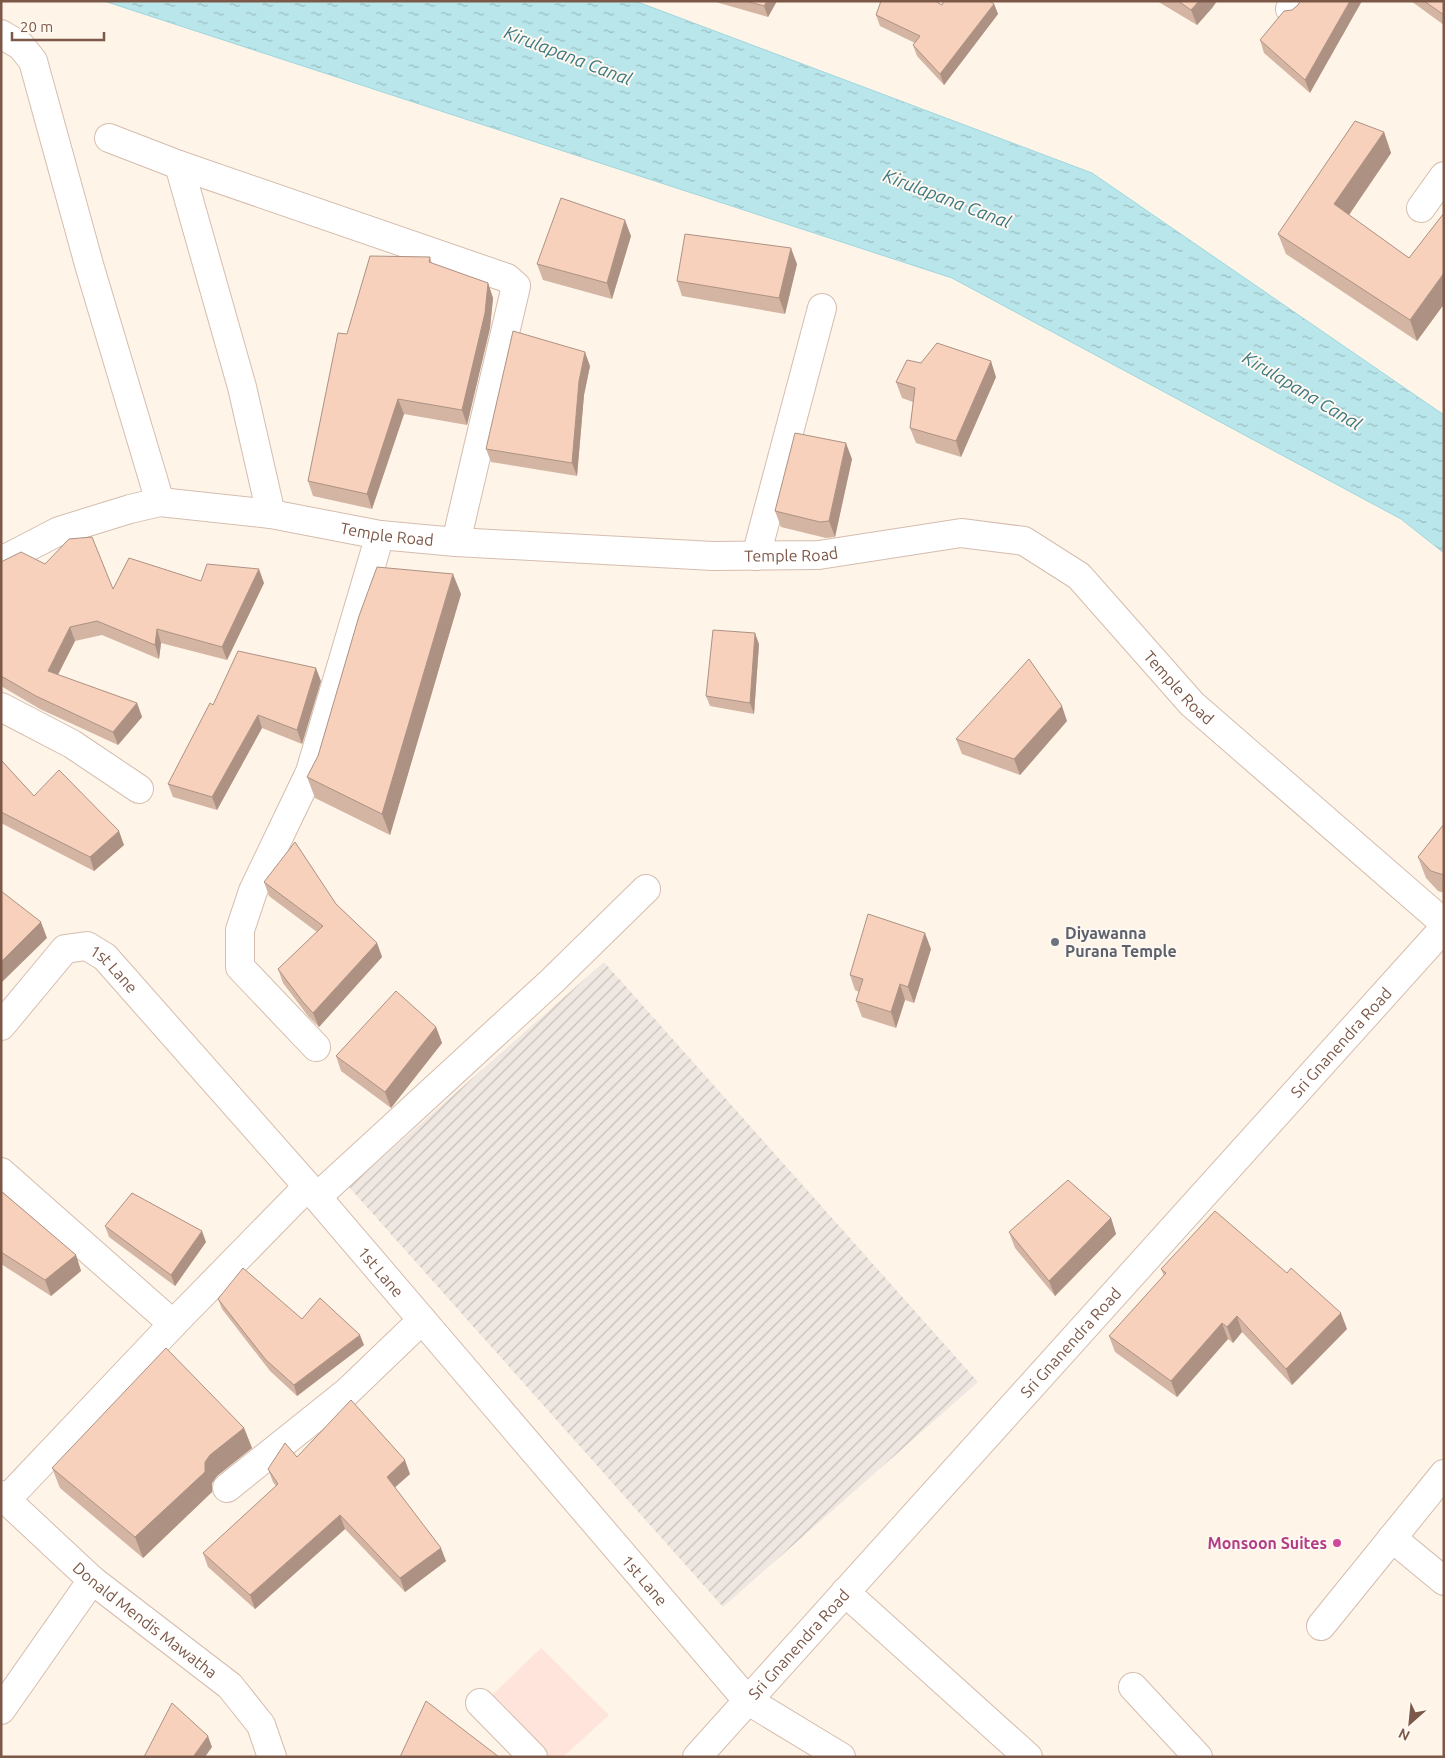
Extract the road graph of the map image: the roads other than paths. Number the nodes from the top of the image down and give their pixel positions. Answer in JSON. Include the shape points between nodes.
{"nodes":[{"id":1,"x":1,"y":34,"type":"edge"},
{"id":2,"x":109,"y":138,"type":"dead end"},
{"id":3,"x":179,"y":165,"type":"junction"},
{"id":4,"x":1444,"y":176,"type":"edge"},
{"id":5,"x":1421,"y":208,"type":"dead end"},
{"id":6,"x":822,"y":308,"type":"dead end"},
{"id":7,"x":160,"y":502,"type":"junction"},
{"id":8,"x":272,"y":514,"type":"junction"},
{"id":9,"x":380,"y":534,"type":"junction"},
{"id":10,"x":456,"y":542,"type":"junction"},
{"id":11,"x":756,"y":556,"type":"junction"},
{"id":12,"x":1,"y":561,"type":"edge"},
{"id":13,"x":1,"y":708,"type":"edge"},
{"id":14,"x":139,"y":790,"type":"dead end"},
{"id":15,"x":646,"y":889,"type":"dead end"},
{"id":16,"x":1444,"y":922,"type":"edge"},
{"id":17,"x":1444,"y":928,"type":"edge"},
{"id":18,"x":1,"y":1026,"type":"edge"},
{"id":19,"x":316,"y":1047,"type":"dead end"},
{"id":20,"x":1,"y":1172,"type":"edge"},
{"id":21,"x":312,"y":1192,"type":"junction"},
{"id":22,"x":422,"y":1320,"type":"junction"},
{"id":23,"x":173,"y":1324,"type":"junction"},
{"id":24,"x":1444,"y":1474,"type":"edge"},
{"id":25,"x":227,"y":1488,"type":"dead end"},
{"id":26,"x":4,"y":1497,"type":"edge"},
{"id":27,"x":1392,"y":1538,"type":"junction"},
{"id":28,"x":92,"y":1580,"type":"junction"},
{"id":29,"x":1444,"y":1582,"type":"edge"},
{"id":30,"x":845,"y":1592,"type":"junction"},
{"id":31,"x":1320,"y":1626,"type":"dead end"},
{"id":32,"x":1133,"y":1687,"type":"dead end"},
{"id":33,"x":747,"y":1700,"type":"junction"},
{"id":34,"x":480,"y":1703,"type":"dead end"},
{"id":35,"x":1,"y":1710,"type":"edge"},
{"id":36,"x":272,"y":1757,"type":"edge"},
{"id":37,"x":533,"y":1757,"type":"edge"},
{"id":38,"x":697,"y":1757,"type":"edge"},
{"id":39,"x":841,"y":1757,"type":"edge"},
{"id":40,"x":1028,"y":1757,"type":"edge"},
{"id":41,"x":1198,"y":1757,"type":"edge"}],
"edges":[{"from":1,"to":7,"type":"street","via":[[21,46],[33,61],[90,268]]},
{"from":2,"to":3,"type":"street"},
{"from":3,"to":8,"type":"street","via":[[242,388]]},
{"from":3,"to":10,"type":"street","via":[[507,278],[516,286]]},
{"from":4,"to":5,"type":"street"},
{"from":6,"to":11,"type":"street"},
{"from":7,"to":8,"type":"street","name":"Temple Road"},
{"from":7,"to":12,"type":"street","name":"Temple Road","via":[[59,531]]},
{"from":8,"to":9,"type":"street","name":"Temple Road"},
{"from":9,"to":10,"type":"street","name":"Temple Road"},
{"from":9,"to":19,"type":"street","via":[[310,772],[253,891],[240,930],[240,967]]},
{"from":10,"to":11,"type":"street","name":"Temple Road"},
{"from":11,"to":16,"type":"street","name":"Temple Road","via":[[819,555],[961,533],[1024,541],[1078,576],[1192,704]]},
{"from":13,"to":14,"type":"street","via":[[72,744]]},
{"from":15,"to":21,"type":"street","via":[[552,980]]},
{"from":17,"to":30,"type":"street","name":"Sri Gnanendra Road"},
{"from":18,"to":21,"type":"street","name":"1st Lane","via":[[65,949],[86,946],[105,957]]},
{"from":20,"to":23,"type":"street"},
{"from":21,"to":22,"type":"street","name":"1st Lane"},
{"from":21,"to":23,"type":"street"},
{"from":22,"to":25,"type":"street","via":[[347,1392]]},
{"from":22,"to":33,"type":"street","name":"1st Lane"},
{"from":23,"to":26,"type":"street"},
{"from":24,"to":27,"type":"street"},
{"from":26,"to":28,"type":"street","name":"Donald Mendis Mawatha"},
{"from":27,"to":29,"type":"street"},
{"from":27,"to":31,"type":"street"},
{"from":28,"to":35,"type":"street"},
{"from":28,"to":36,"type":"street","name":"Donald Mendis Mawatha","via":[[230,1686],[261,1725]]},
{"from":30,"to":33,"type":"street","name":"Sri Gnanendra Road"},
{"from":30,"to":40,"type":"street"},
{"from":32,"to":41,"type":"street"},
{"from":33,"to":38,"type":"street","name":"Sri Gnanendra Road"},
{"from":33,"to":39,"type":"street","name":"1st Lane"},
{"from":34,"to":37,"type":"street"}]}
